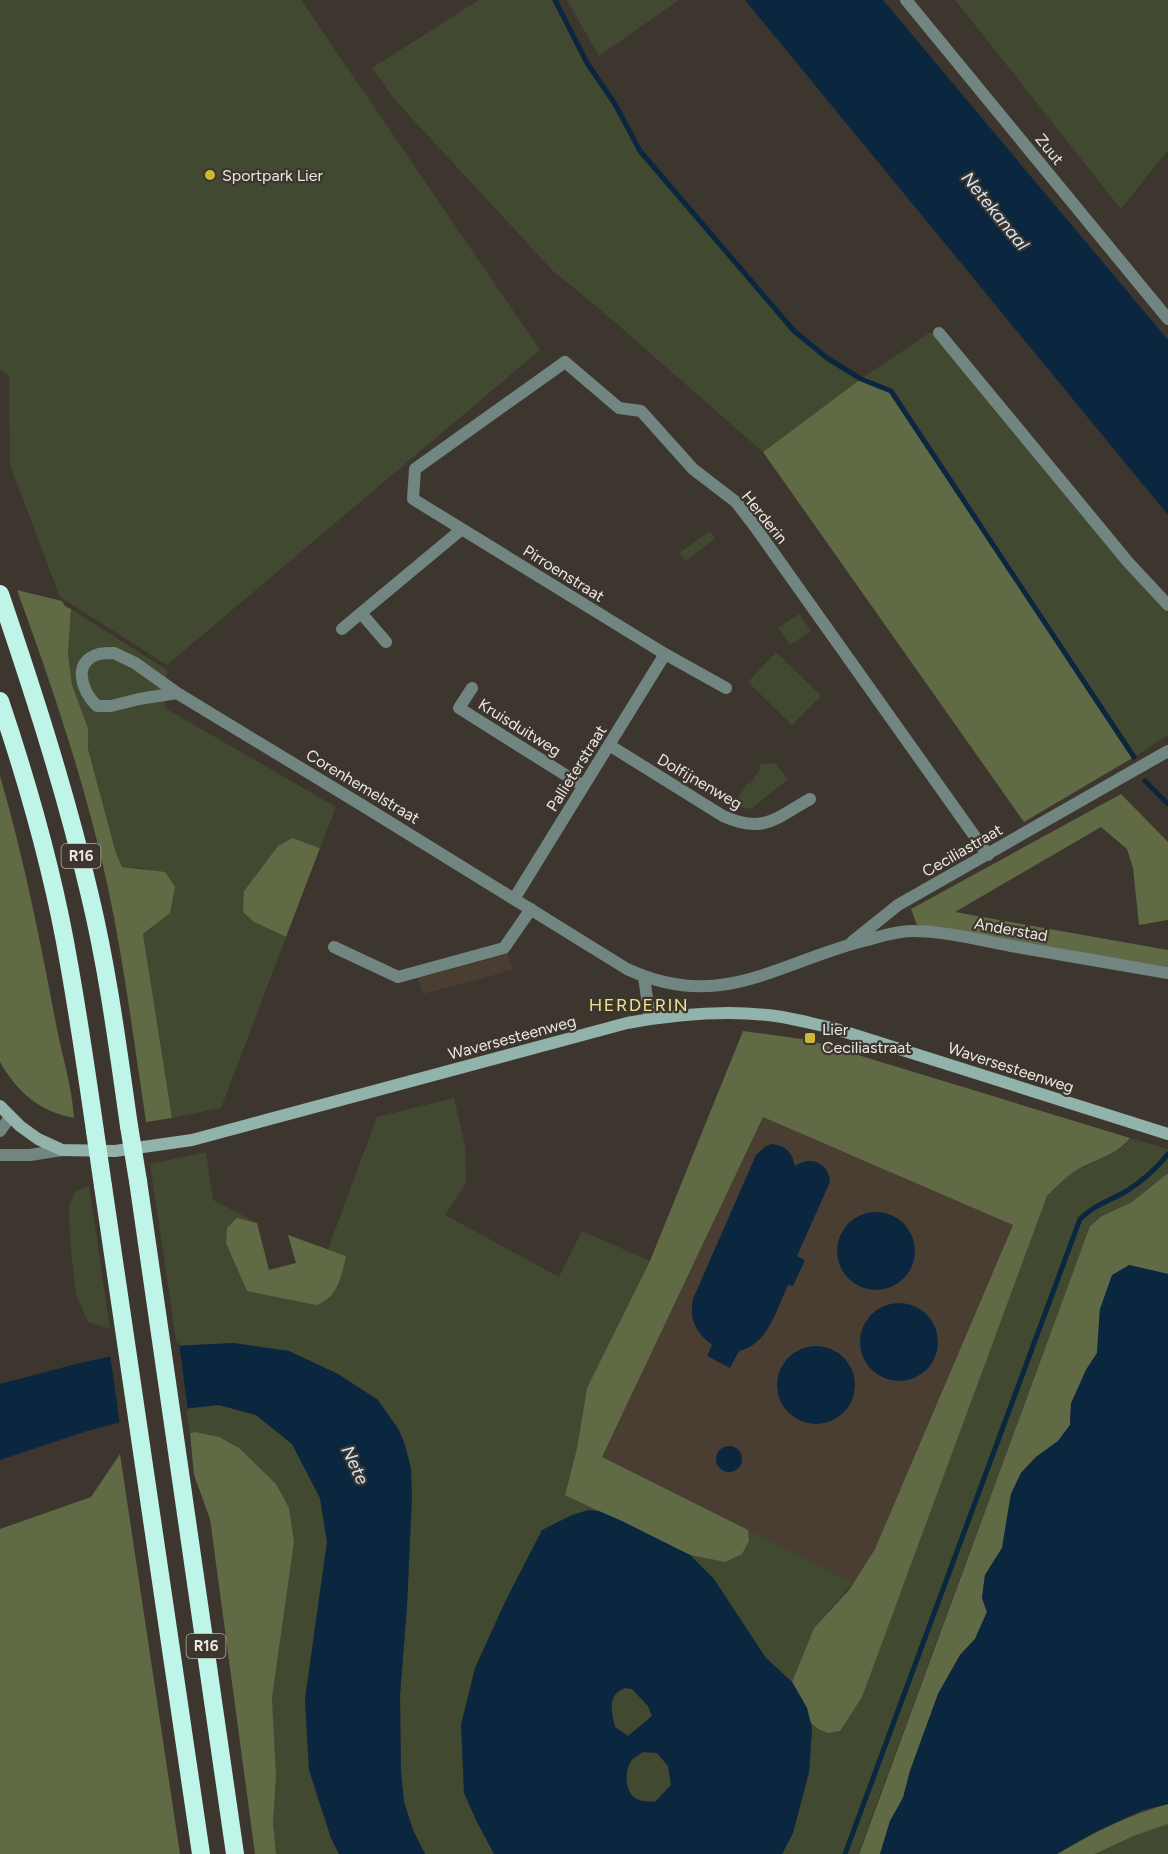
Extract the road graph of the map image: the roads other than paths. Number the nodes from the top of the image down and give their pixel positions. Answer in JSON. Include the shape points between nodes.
{"nodes":[{"id":1,"x":906,"y":0,"type":"edge"},
{"id":2,"x":1168,"y":319,"type":"edge"},
{"id":3,"x":939,"y":333,"type":"dead end"},
{"id":4,"x":415,"y":469,"type":"joint"},
{"id":5,"x":462,"y":529,"type":"junction"},
{"id":6,"x":0,"y":594,"type":"edge"},
{"id":7,"x":1168,"y":605,"type":"edge"},
{"id":8,"x":361,"y":613,"type":"junction"},
{"id":9,"x":342,"y":629,"type":"dead end"},
{"id":10,"x":386,"y":642,"type":"dead end"},
{"id":11,"x":665,"y":654,"type":"junction"},
{"id":12,"x":472,"y":688,"type":"dead end"},
{"id":13,"x":726,"y":688,"type":"dead end"},
{"id":14,"x":177,"y":693,"type":"junction"},
{"id":15,"x":0,"y":701,"type":"edge"},
{"id":16,"x":609,"y":745,"type":"junction"},
{"id":17,"x":1168,"y":751,"type":"edge"},
{"id":18,"x":583,"y":786,"type":"junction"},
{"id":19,"x":810,"y":799,"type":"dead end"},
{"id":20,"x":988,"y":855,"type":"junction"},
{"id":21,"x":514,"y":899,"type":"junction"},
{"id":22,"x":531,"y":909,"type":"junction"},
{"id":23,"x":848,"y":945,"type":"junction"},
{"id":24,"x":334,"y":947,"type":"dead end"},
{"id":25,"x":772,"y":972,"type":"joint"},
{"id":26,"x":1168,"y":973,"type":"edge"},
{"id":27,"x":644,"y":977,"type":"junction"},
{"id":28,"x":650,"y":1019,"type":"junction"},
{"id":29,"x":0,"y":1106,"type":"edge"},
{"id":30,"x":10,"y":1117,"type":"junction"},
{"id":31,"x":0,"y":1131,"type":"edge"},
{"id":32,"x":1168,"y":1134,"type":"edge"},
{"id":33,"x":62,"y":1150,"type":"junction"},
{"id":34,"x":0,"y":1155,"type":"edge"},
{"id":35,"x":201,"y":1854,"type":"edge"},
{"id":36,"x":235,"y":1854,"type":"edge"}],
"edges":[{"from":1,"to":2,"type":"street","name":"Zuut"},
{"from":3,"to":7,"type":"street"},
{"from":4,"to":5,"type":"street","name":"Pirroenstraat","via":[[413,499]]},
{"from":4,"to":20,"type":"street","name":"Herderin","via":[[565,362],[619,408],[641,411],[693,470],[736,502]]},
{"from":5,"to":8,"type":"street"},
{"from":5,"to":11,"type":"street","name":"Pirroenstraat"},
{"from":6,"to":36,"type":"highway","number":"R16","bridge":true,"via":[[70,813],[113,1012]]},
{"from":8,"to":9,"type":"street"},
{"from":8,"to":10,"type":"street"},
{"from":11,"to":13,"type":"street","name":"Pirroenstraat"},
{"from":11,"to":16,"type":"street","name":"Pallieterstraat"},
{"from":12,"to":18,"type":"street","name":"Kruisduitweg","via":[[459,708]]},
{"from":14,"to":14,"type":"street","name":"Corenhemelstraat","via":[[114,653],[98,654],[85,663],[81,675],[83,687],[96,706]]},
{"from":14,"to":21,"type":"street","name":"Corenhemelstraat"},
{"from":15,"to":35,"type":"highway","number":"R16","bridge":true,"via":[[33,807],[69,963]]},
{"from":16,"to":18,"type":"street","name":"Pallieterstraat"},
{"from":16,"to":19,"type":"street","name":"Dolfijnenweg","via":[[739,823],[766,824]]},
{"from":17,"to":20,"type":"street","name":"Ceciliastraat"},
{"from":18,"to":21,"type":"street","name":"Pallieterstraat"},
{"from":20,"to":23,"type":"street","name":"Ceciliastraat","via":[[898,905]]},
{"from":21,"to":22,"type":"street","name":"Corenhemelstraat"},
{"from":22,"to":24,"type":"street","via":[[504,948],[398,977]]},
{"from":22,"to":27,"type":"street","name":"Corenhemelstraat"},
{"from":23,"to":25,"type":"street","name":"Ceciliastraat"},
{"from":23,"to":26,"type":"street","name":"Anderstad","via":[[911,931]]},
{"from":25,"to":27,"type":"street","name":"Corenhemelstraat","via":[[720,986],[682,987]]},
{"from":27,"to":28,"type":"street"},
{"from":28,"to":32,"type":"main road","name":"Waversesteenweg","via":[[740,1013],[782,1017],[836,1029]]},
{"from":28,"to":33,"type":"main road","name":"Waversesteenweg","via":[[192,1140],[115,1151]]},
{"from":29,"to":30,"type":"main road"},
{"from":30,"to":31,"type":"street"},
{"from":30,"to":33,"type":"main road","via":[[38,1139]]},
{"from":33,"to":34,"type":"street","name":"Waversesteenweg"}]}
